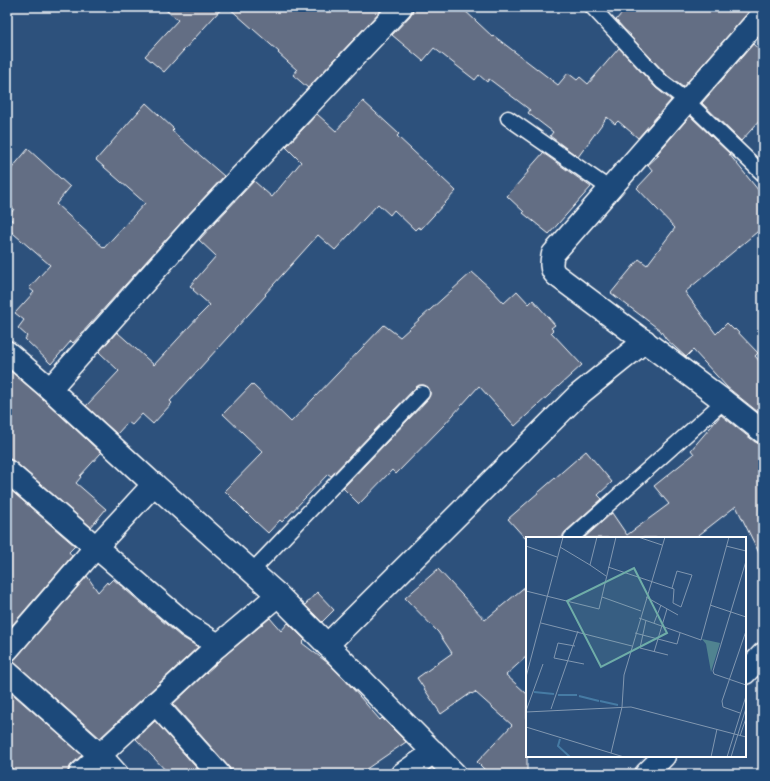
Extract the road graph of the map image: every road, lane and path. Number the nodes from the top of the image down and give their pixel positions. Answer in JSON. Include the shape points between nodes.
{"nodes":[{"id":1,"x":401,"y":7,"type":"edge"},
{"id":2,"x":592,"y":7,"type":"edge"},
{"id":3,"x":763,"y":14,"type":"edge"},
{"id":4,"x":686,"y":102,"type":"junction"},
{"id":5,"x":508,"y":118,"type":"dead end"},
{"id":6,"x":763,"y":174,"type":"edge"},
{"id":7,"x":610,"y":190,"type":"junction"},
{"id":8,"x":645,"y":341,"type":"junction"},
{"id":9,"x":7,"y":352,"type":"edge"},
{"id":10,"x":50,"y":389,"type":"junction"},
{"id":11,"x":422,"y":393,"type":"dead end"},
{"id":12,"x":724,"y":401,"type":"junction"},
{"id":13,"x":763,"y":432,"type":"edge"},
{"id":14,"x":7,"y":471,"type":"edge"},
{"id":15,"x":154,"y":484,"type":"junction"},
{"id":16,"x":572,"y":537,"type":"edge"},
{"id":17,"x":96,"y":547,"type":"junction"},
{"id":18,"x":251,"y":572,"type":"junction"},
{"id":19,"x":278,"y":595,"type":"junction"},
{"id":20,"x":218,"y":645,"type":"junction"},
{"id":21,"x":327,"y":645,"type":"junction"},
{"id":22,"x":7,"y":650,"type":"edge"},
{"id":23,"x":763,"y":654,"type":"edge"},
{"id":24,"x":7,"y":672,"type":"edge"},
{"id":25,"x":746,"y":672,"type":"edge"},
{"id":26,"x":155,"y":703,"type":"junction"},
{"id":27,"x":434,"y":752,"type":"junction"},
{"id":28,"x":100,"y":755,"type":"junction"},
{"id":29,"x":663,"y":757,"type":"edge"},
{"id":30,"x":80,"y":774,"type":"edge"},
{"id":31,"x":117,"y":774,"type":"edge"},
{"id":32,"x":219,"y":774,"type":"edge"},
{"id":33,"x":402,"y":774,"type":"edge"},
{"id":34,"x":455,"y":774,"type":"edge"},
{"id":35,"x":646,"y":774,"type":"edge"}],
"edges":[{"from":1,"to":10,"type":"street","via":[[196,224]]},
{"from":2,"to":4,"type":"lane","via":[[662,82]]},
{"from":3,"to":4,"type":"street"},
{"from":4,"to":6,"type":"lane"},
{"from":4,"to":7,"type":"street"},
{"from":5,"to":7,"type":"lane"},
{"from":7,"to":8,"type":"street","via":[[553,254],[552,268],[556,275]]},
{"from":8,"to":12,"type":"street"},
{"from":8,"to":21,"type":"street","via":[[577,396]]},
{"from":9,"to":10,"type":"street"},
{"from":10,"to":15,"type":"street"},
{"from":11,"to":18,"type":"lane"},
{"from":12,"to":13,"type":"street"},
{"from":12,"to":16,"type":"lane"},
{"from":14,"to":17,"type":"street"},
{"from":15,"to":17,"type":"street"},
{"from":15,"to":18,"type":"street"},
{"from":17,"to":20,"type":"street","via":[[188,626]]},
{"from":17,"to":22,"type":"street"},
{"from":18,"to":19,"type":"street"},
{"from":19,"to":20,"type":"street"},
{"from":19,"to":21,"type":"street"},
{"from":20,"to":26,"type":"street"},
{"from":21,"to":27,"type":"street"},
{"from":23,"to":25,"type":"street"},
{"from":24,"to":28,"type":"street"},
{"from":26,"to":28,"type":"street"},
{"from":26,"to":32,"type":"street"},
{"from":27,"to":33,"type":"street"},
{"from":27,"to":34,"type":"street"},
{"from":28,"to":30,"type":"street"},
{"from":28,"to":31,"type":"street"},
{"from":29,"to":35,"type":"street"}]}
